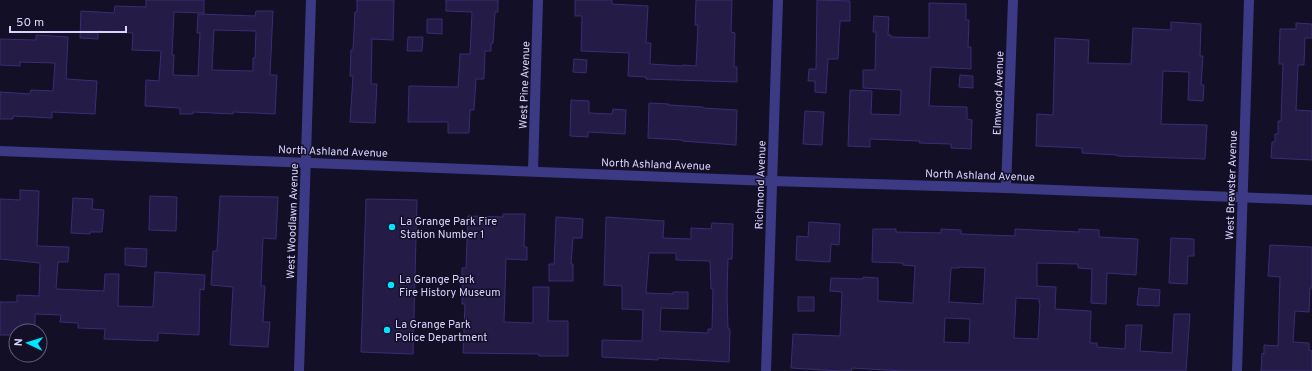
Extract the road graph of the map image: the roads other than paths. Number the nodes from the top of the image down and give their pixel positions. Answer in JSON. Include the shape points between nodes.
{"nodes":[{"id":1,"x":311,"y":0,"type":"edge"},
{"id":2,"x":538,"y":0,"type":"edge"},
{"id":3,"x":778,"y":0,"type":"edge"},
{"id":4,"x":1013,"y":0,"type":"edge"},
{"id":5,"x":1250,"y":0,"type":"edge"},
{"id":6,"x":0,"y":151,"type":"edge"},
{"id":7,"x":307,"y":162,"type":"junction"},
{"id":8,"x":533,"y":171,"type":"junction"},
{"id":9,"x":772,"y":181,"type":"junction"},
{"id":10,"x":1006,"y":188,"type":"junction"},
{"id":11,"x":1242,"y":197,"type":"junction"},
{"id":12,"x":1312,"y":200,"type":"edge"},
{"id":13,"x":299,"y":371,"type":"edge"},
{"id":14,"x":766,"y":371,"type":"edge"},
{"id":15,"x":1236,"y":371,"type":"edge"}],
"edges":[{"from":1,"to":7,"type":"street","name":"West Woodlawn Avenue"},
{"from":2,"to":8,"type":"street","name":"West Pine Avenue"},
{"from":3,"to":9,"type":"street","name":"Richmond Avenue"},
{"from":4,"to":10,"type":"street","name":"Elmwood Avenue"},
{"from":5,"to":11,"type":"street","name":"West Brewster Avenue"},
{"from":6,"to":7,"type":"street","name":"North Ashland Avenue"},
{"from":7,"to":8,"type":"street","name":"North Ashland Avenue"},
{"from":7,"to":13,"type":"street","name":"West Woodlawn Avenue"},
{"from":8,"to":9,"type":"street","name":"North Ashland Avenue"},
{"from":9,"to":10,"type":"street","name":"North Ashland Avenue"},
{"from":9,"to":14,"type":"street","name":"Richmond Avenue"},
{"from":10,"to":11,"type":"street","name":"North Ashland Avenue"},
{"from":11,"to":12,"type":"street","name":"North Ashland Avenue"},
{"from":11,"to":15,"type":"street","name":"West Brewster Avenue"}]}
